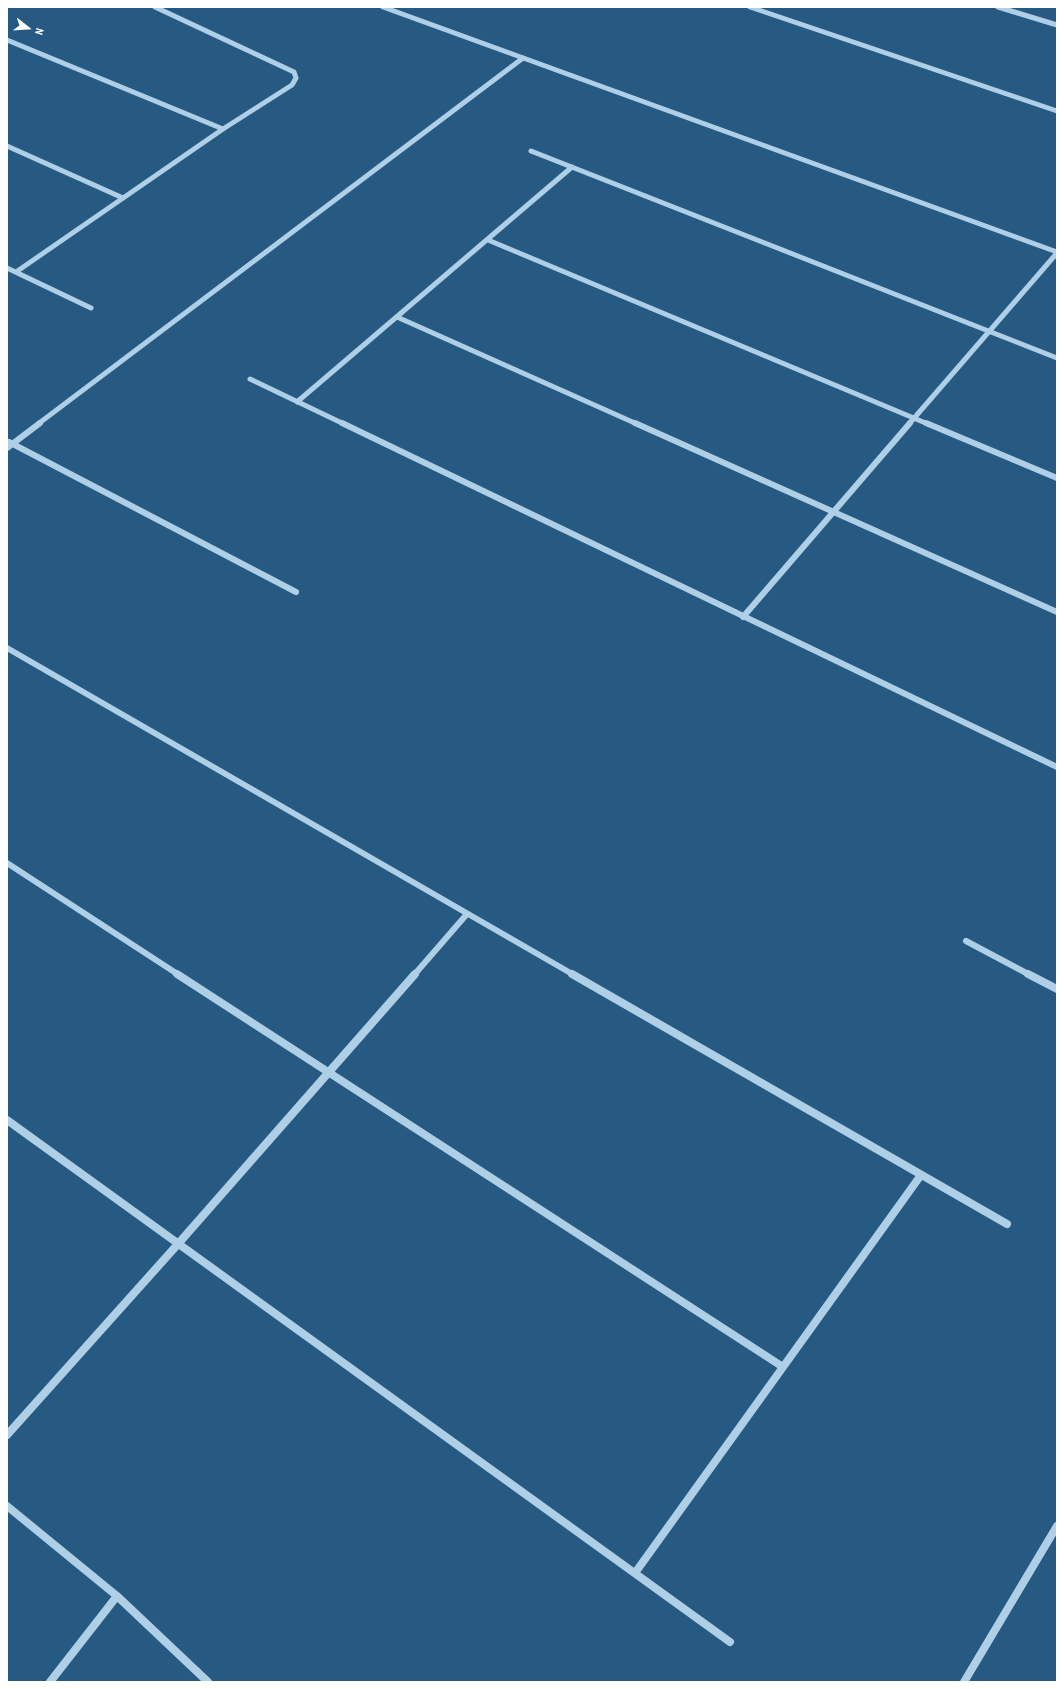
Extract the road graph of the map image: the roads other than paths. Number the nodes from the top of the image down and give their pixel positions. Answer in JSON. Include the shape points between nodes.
{"nodes":[{"id":1,"x":155,"y":7,"type":"edge"},
{"id":2,"x":383,"y":7,"type":"edge"},
{"id":3,"x":750,"y":7,"type":"edge"},
{"id":4,"x":998,"y":7,"type":"edge"},
{"id":5,"x":1057,"y":25,"type":"edge"},
{"id":6,"x":7,"y":40,"type":"edge"},
{"id":7,"x":523,"y":58,"type":"junction"},
{"id":8,"x":1057,"y":111,"type":"edge"},
{"id":9,"x":223,"y":129,"type":"junction"},
{"id":10,"x":7,"y":146,"type":"edge"},
{"id":11,"x":531,"y":151,"type":"dead end"},
{"id":12,"x":572,"y":167,"type":"junction"},
{"id":13,"x":122,"y":198,"type":"junction"},
{"id":14,"x":488,"y":240,"type":"junction"},
{"id":15,"x":1057,"y":253,"type":"edge"},
{"id":16,"x":7,"y":268,"type":"edge"},
{"id":17,"x":16,"y":272,"type":"junction"},
{"id":18,"x":90,"y":308,"type":"dead end"},
{"id":19,"x":397,"y":317,"type":"junction"},
{"id":20,"x":989,"y":332,"type":"junction"},
{"id":21,"x":1057,"y":358,"type":"edge"},
{"id":22,"x":250,"y":379,"type":"dead end"},
{"id":23,"x":297,"y":402,"type":"junction"},
{"id":24,"x":914,"y":419,"type":"junction"},
{"id":25,"x":9,"y":444,"type":"edge"},
{"id":26,"x":1057,"y":478,"type":"edge"},
{"id":27,"x":833,"y":513,"type":"junction"},
{"id":28,"x":296,"y":592,"type":"dead end"},
{"id":29,"x":1057,"y":612,"type":"edge"},
{"id":30,"x":743,"y":617,"type":"junction"},
{"id":31,"x":7,"y":648,"type":"edge"},
{"id":32,"x":1057,"y":767,"type":"edge"},
{"id":33,"x":7,"y":862,"type":"edge"},
{"id":34,"x":467,"y":914,"type":"junction"},
{"id":35,"x":966,"y":942,"type":"dead end"},
{"id":36,"x":1057,"y":989,"type":"edge"},
{"id":37,"x":329,"y":1071,"type":"junction"},
{"id":38,"x":7,"y":1120,"type":"edge"},
{"id":39,"x":921,"y":1175,"type":"junction"},
{"id":40,"x":1006,"y":1224,"type":"dead end"},
{"id":41,"x":178,"y":1244,"type":"junction"},
{"id":42,"x":783,"y":1367,"type":"junction"},
{"id":43,"x":7,"y":1435,"type":"edge"},
{"id":44,"x":7,"y":1506,"type":"edge"},
{"id":45,"x":1057,"y":1526,"type":"edge"},
{"id":46,"x":635,"y":1573,"type":"junction"},
{"id":47,"x":117,"y":1596,"type":"junction"},
{"id":48,"x":730,"y":1642,"type":"dead end"},
{"id":49,"x":50,"y":1682,"type":"edge"},
{"id":50,"x":208,"y":1682,"type":"edge"},
{"id":51,"x":964,"y":1682,"type":"edge"}],
"edges":[{"from":1,"to":9,"type":"street","via":[[294,72],[296,78],[292,86]]},
{"from":2,"to":7,"type":"street"},
{"from":3,"to":8,"type":"street"},
{"from":4,"to":5,"type":"street"},
{"from":6,"to":9,"type":"street"},
{"from":7,"to":15,"type":"street"},
{"from":7,"to":25,"type":"street"},
{"from":9,"to":13,"type":"street"},
{"from":10,"to":13,"type":"street"},
{"from":11,"to":12,"type":"street"},
{"from":12,"to":14,"type":"street"},
{"from":12,"to":20,"type":"street"},
{"from":13,"to":17,"type":"street"},
{"from":14,"to":19,"type":"street"},
{"from":14,"to":24,"type":"street"},
{"from":15,"to":20,"type":"street"},
{"from":16,"to":17,"type":"street"},
{"from":17,"to":18,"type":"street"},
{"from":19,"to":23,"type":"street"},
{"from":19,"to":27,"type":"street"},
{"from":20,"to":21,"type":"street"},
{"from":20,"to":24,"type":"street"},
{"from":22,"to":23,"type":"street"},
{"from":23,"to":30,"type":"street"},
{"from":24,"to":26,"type":"street"},
{"from":24,"to":27,"type":"street"},
{"from":25,"to":28,"type":"street"},
{"from":27,"to":29,"type":"street"},
{"from":27,"to":30,"type":"street"},
{"from":30,"to":32,"type":"street"},
{"from":31,"to":34,"type":"street"},
{"from":33,"to":37,"type":"street"},
{"from":34,"to":37,"type":"street"},
{"from":34,"to":39,"type":"street"},
{"from":35,"to":36,"type":"street"},
{"from":37,"to":41,"type":"street"},
{"from":37,"to":42,"type":"street"},
{"from":38,"to":41,"type":"street"},
{"from":39,"to":40,"type":"street"},
{"from":39,"to":42,"type":"street"},
{"from":41,"to":43,"type":"street"},
{"from":41,"to":46,"type":"street"},
{"from":42,"to":46,"type":"street"},
{"from":44,"to":47,"type":"street"},
{"from":45,"to":51,"type":"street"},
{"from":46,"to":48,"type":"street"},
{"from":47,"to":49,"type":"street"},
{"from":47,"to":50,"type":"street"}]}
